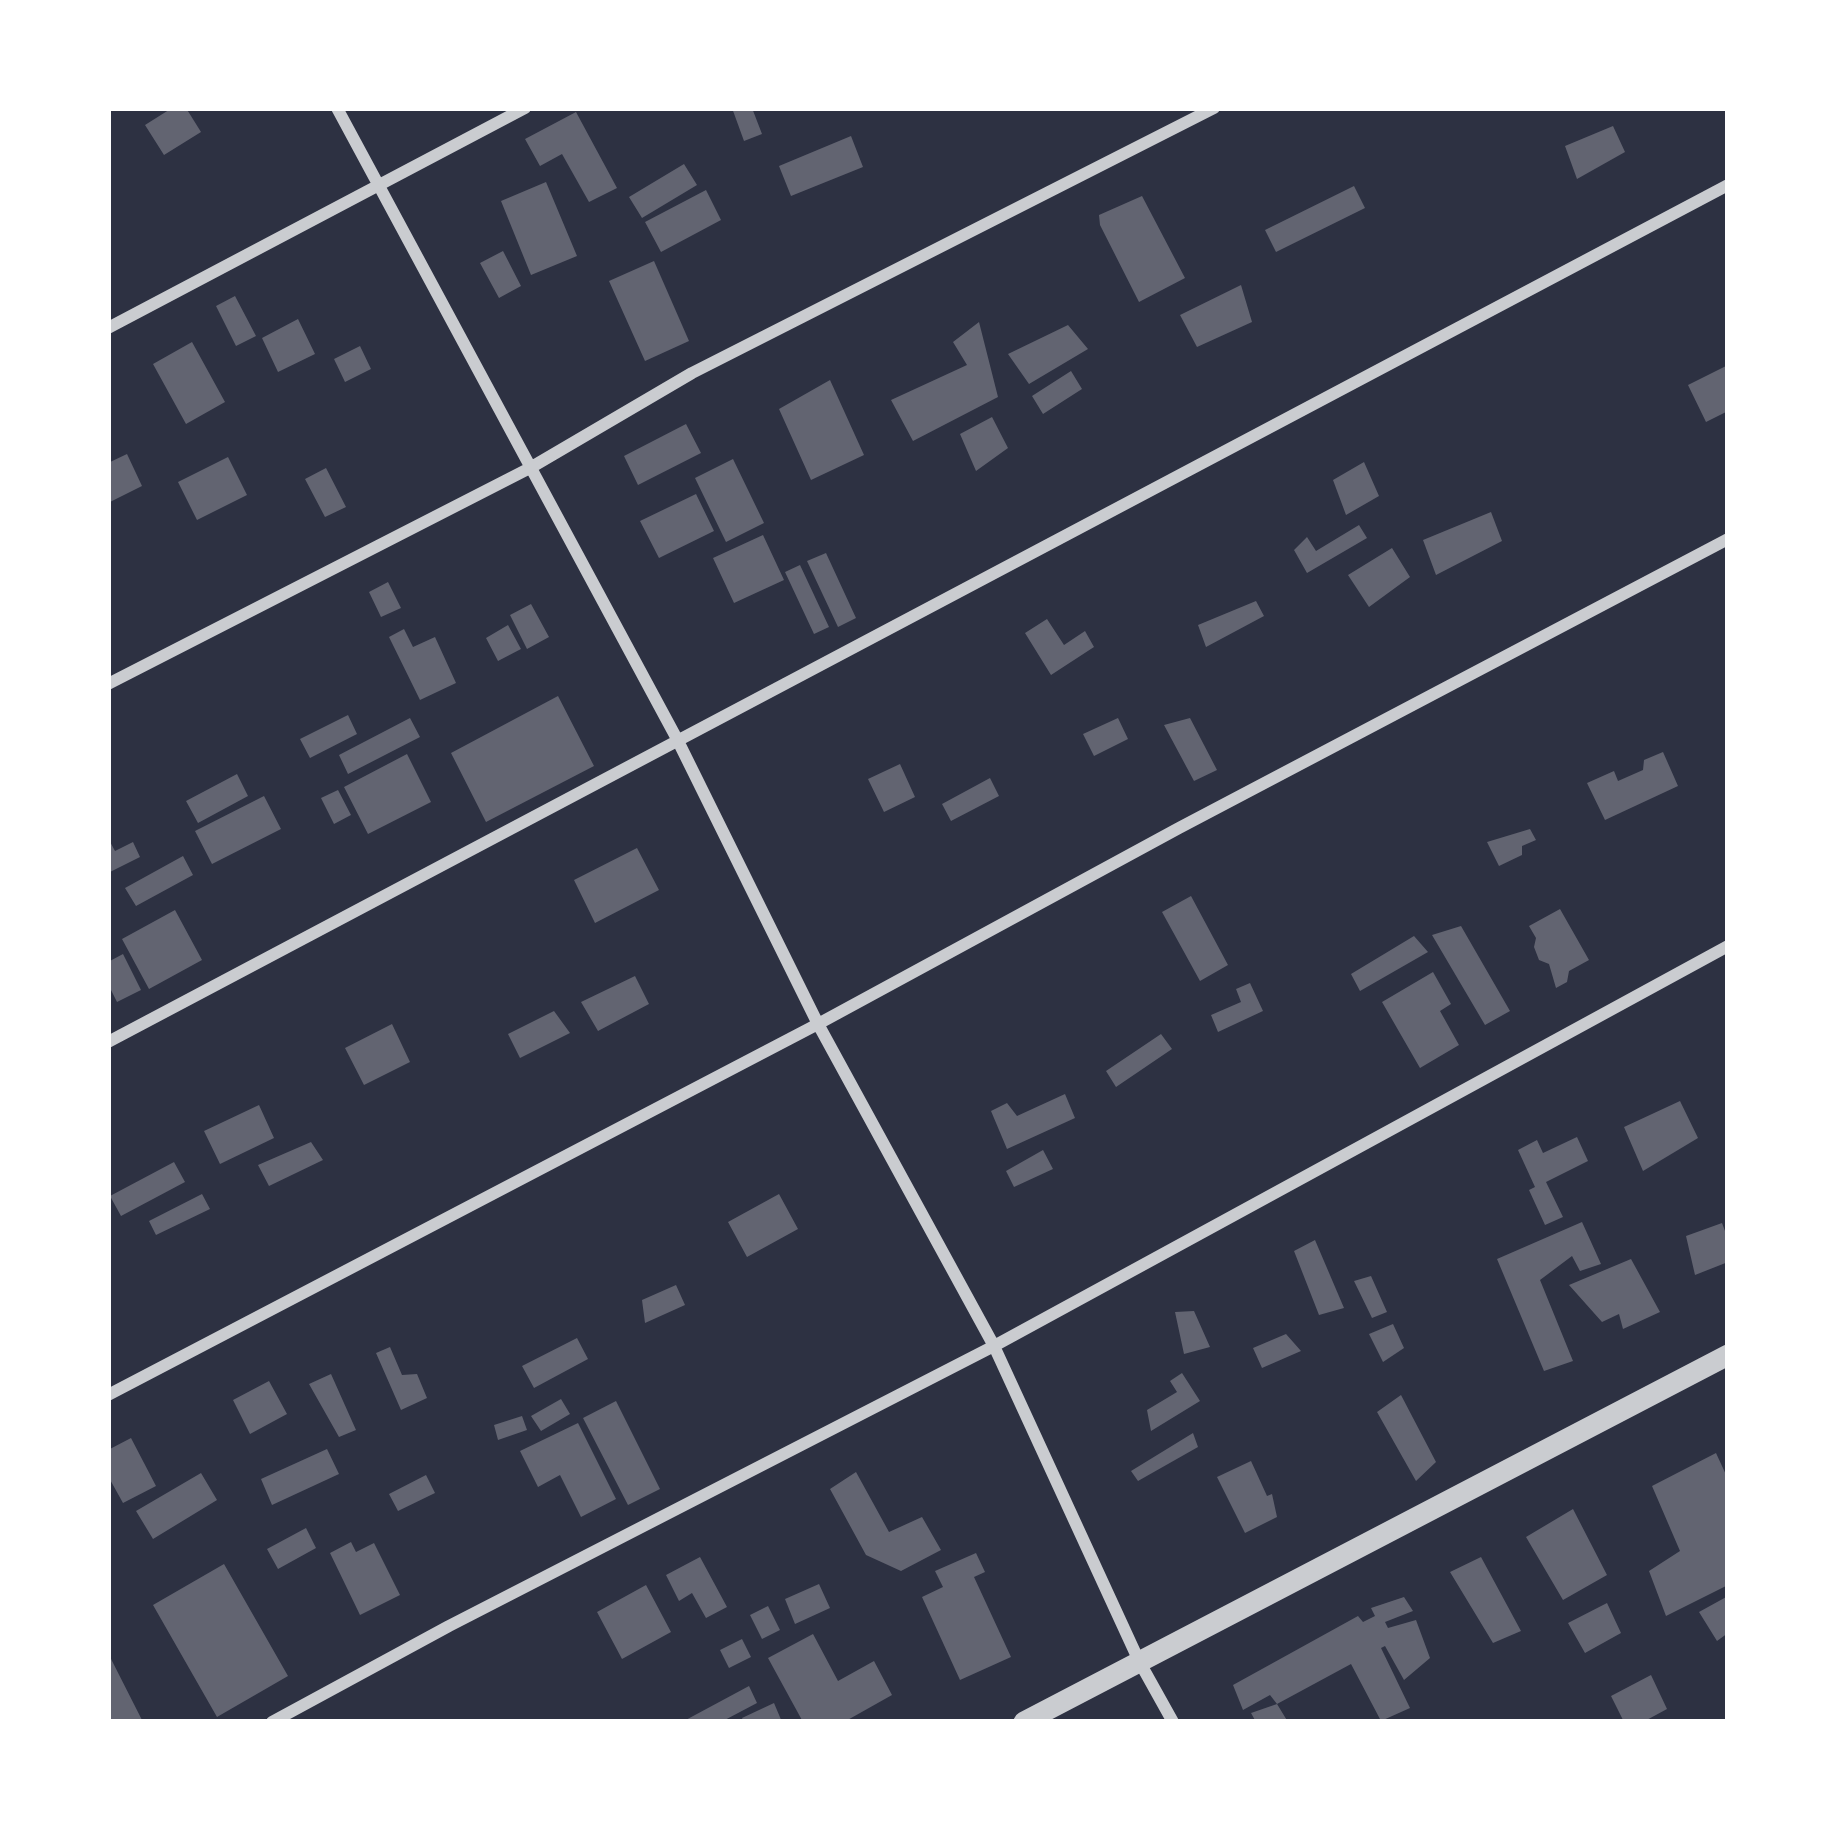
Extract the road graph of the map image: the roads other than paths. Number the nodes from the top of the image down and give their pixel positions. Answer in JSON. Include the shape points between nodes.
{"nodes":[{"id":1,"x":337,"y":108,"type":"edge"},
{"id":2,"x":525,"y":108,"type":"edge"},
{"id":3,"x":1214,"y":108,"type":"edge"},
{"id":4,"x":382,"y":185,"type":"junction"},
{"id":5,"x":1728,"y":185,"type":"edge"},
{"id":6,"x":108,"y":328,"type":"edge"},
{"id":7,"x":530,"y":469,"type":"junction"},
{"id":8,"x":1728,"y":538,"type":"edge"},
{"id":9,"x":108,"y":684,"type":"edge"},
{"id":10,"x":677,"y":739,"type":"junction"},
{"id":11,"x":1728,"y":946,"type":"edge"},
{"id":12,"x":818,"y":1024,"type":"junction"},
{"id":13,"x":108,"y":1042,"type":"edge"},
{"id":14,"x":994,"y":1346,"type":"junction"},
{"id":15,"x":1728,"y":1355,"type":"edge"},
{"id":16,"x":108,"y":1396,"type":"edge"},
{"id":17,"x":1139,"y":1661,"type":"junction"},
{"id":18,"x":272,"y":1722,"type":"edge"},
{"id":19,"x":1024,"y":1722,"type":"edge"},
{"id":20,"x":1173,"y":1722,"type":"edge"}],
"edges":[{"from":1,"to":4,"type":"street"},
{"from":2,"to":4,"type":"street"},
{"from":3,"to":7,"type":"street","via":[[692,373]]},
{"from":4,"to":6,"type":"street"},
{"from":4,"to":7,"type":"street"},
{"from":5,"to":10,"type":"street"},
{"from":7,"to":9,"type":"street"},
{"from":7,"to":10,"type":"street"},
{"from":8,"to":12,"type":"street"},
{"from":10,"to":12,"type":"street"},
{"from":10,"to":13,"type":"street"},
{"from":11,"to":14,"type":"street"},
{"from":12,"to":14,"type":"street"},
{"from":12,"to":16,"type":"street"},
{"from":14,"to":17,"type":"street"},
{"from":14,"to":18,"type":"street"},
{"from":15,"to":17,"type":"street"},
{"from":17,"to":19,"type":"street"},
{"from":17,"to":20,"type":"street"}]}
